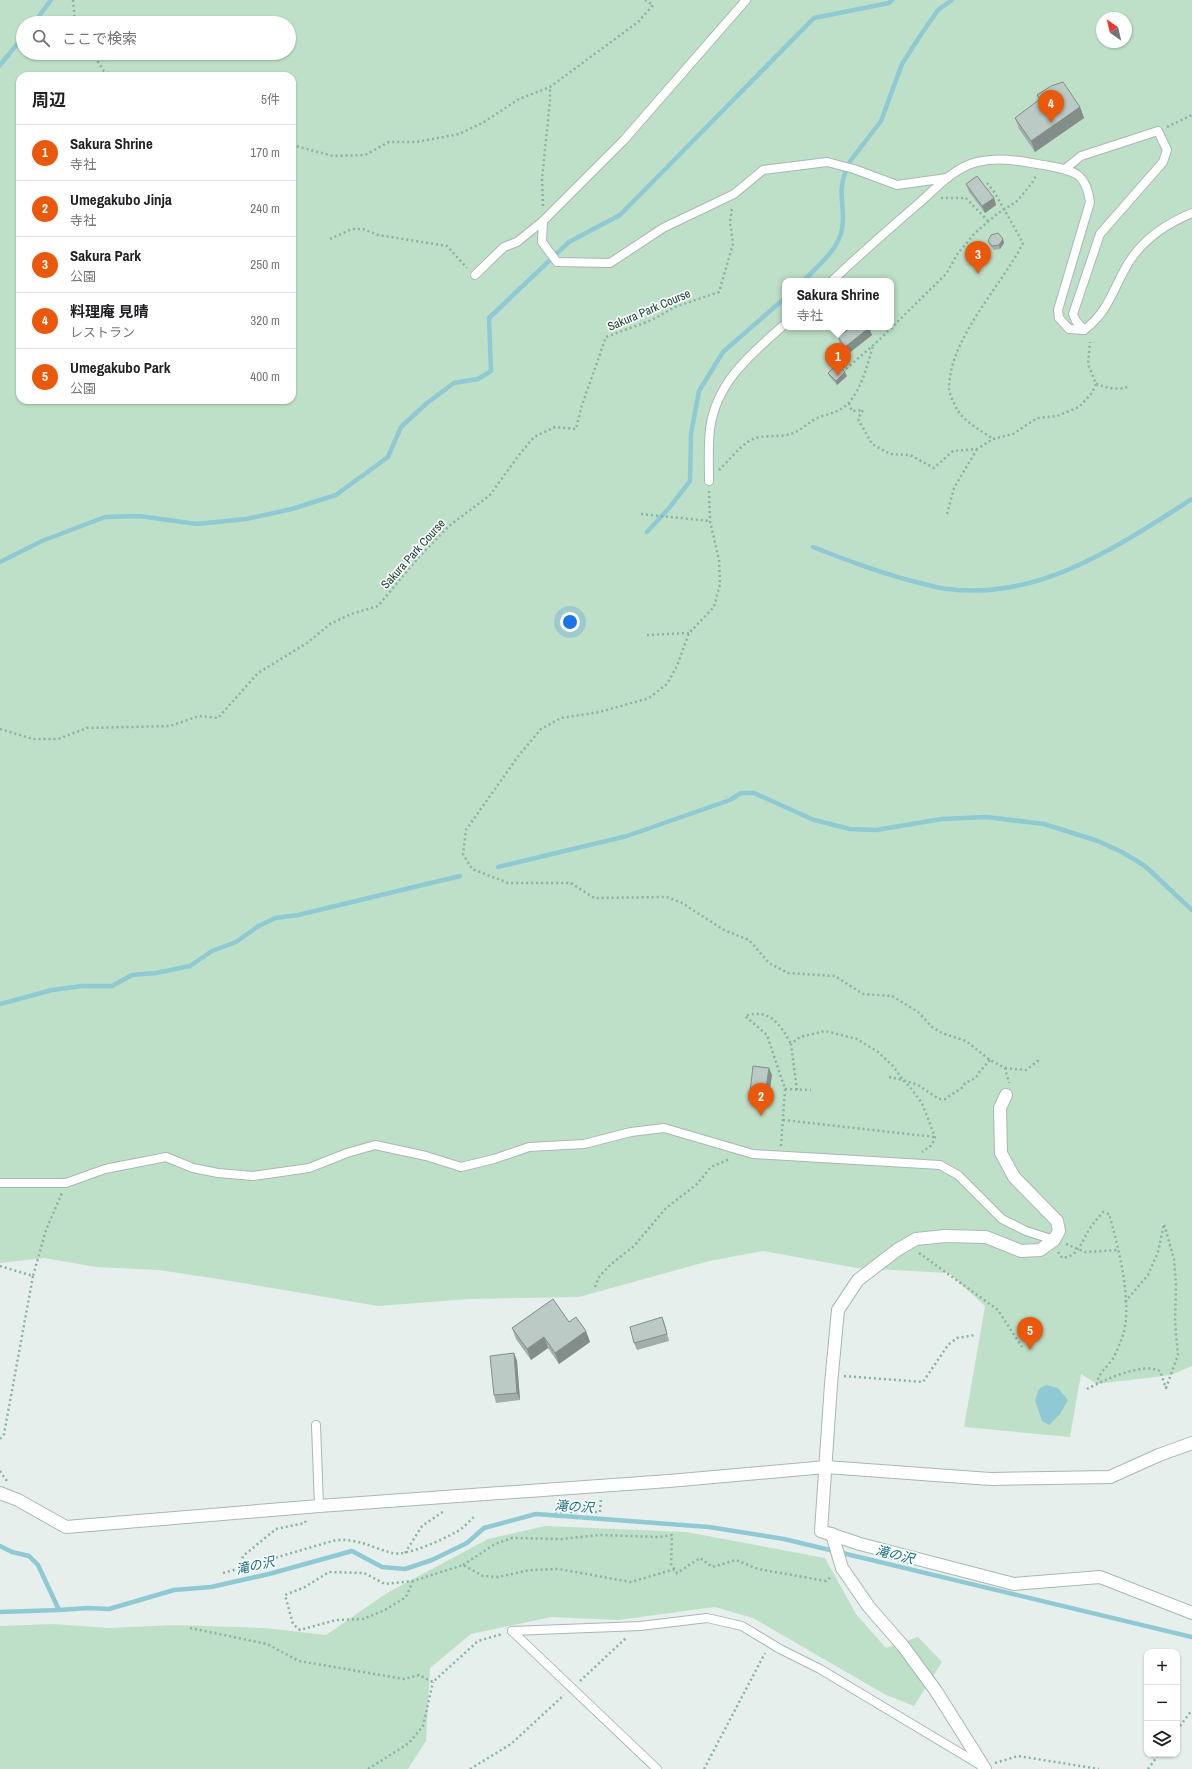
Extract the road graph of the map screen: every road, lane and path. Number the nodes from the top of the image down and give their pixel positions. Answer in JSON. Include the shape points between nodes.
{"nodes":[{"id":1,"x":73,"y":0,"type":"edge"},
{"id":2,"x":645,"y":0,"type":"edge"},
{"id":3,"x":746,"y":0,"type":"edge"},
{"id":4,"x":74,"y":16,"type":"edge"},
{"id":5,"x":97,"y":60,"type":"edge"},
{"id":6,"x":106,"y":72,"type":"edge"},
{"id":7,"x":550,"y":87,"type":"junction"},
{"id":8,"x":1192,"y":115,"type":"edge"},
{"id":9,"x":1158,"y":131,"type":"junction"},
{"id":10,"x":296,"y":146,"type":"edge"},
{"id":11,"x":1042,"y":165,"type":"junction"},
{"id":12,"x":1065,"y":169,"type":"junction"},
{"id":13,"x":947,"y":178,"type":"junction"},
{"id":14,"x":987,"y":183,"type":"dead end"},
{"id":15,"x":930,"y":193,"type":"junction"},
{"id":16,"x":734,"y":194,"type":"junction"},
{"id":17,"x":1004,"y":209,"type":"junction"},
{"id":18,"x":1192,"y":213,"type":"edge"},
{"id":19,"x":543,"y":221,"type":"junction"},
{"id":20,"x":988,"y":221,"type":"junction"},
{"id":21,"x":330,"y":239,"type":"dead end"},
{"id":22,"x":475,"y":275,"type":"joint"},
{"id":23,"x":835,"y":278,"type":"edge"},
{"id":24,"x":894,"y":325,"type":"edge"},
{"id":25,"x":782,"y":327,"type":"edge"},
{"id":26,"x":888,"y":330,"type":"edge"},
{"id":27,"x":1084,"y":330,"type":"junction"},
{"id":28,"x":1090,"y":342,"type":"dead end"},
{"id":29,"x":873,"y":345,"type":"junction"},
{"id":30,"x":846,"y":369,"type":"dead end"},
{"id":31,"x":1096,"y":384,"type":"junction"},
{"id":32,"x":1130,"y":386,"type":"dead end"},
{"id":33,"x":849,"y":403,"type":"junction"},
{"id":34,"x":993,"y":439,"type":"junction"},
{"id":35,"x":977,"y":449,"type":"junction"},
{"id":36,"x":709,"y":481,"type":"junction"},
{"id":37,"x":641,"y":514,"type":"dead end"},
{"id":38,"x":947,"y":514,"type":"dead end"},
{"id":39,"x":710,"y":521,"type":"junction"},
{"id":40,"x":689,"y":633,"type":"junction"},
{"id":41,"x":647,"y":635,"type":"dead end"},
{"id":42,"x":0,"y":730,"type":"edge"},
{"id":43,"x":791,"y":1044,"type":"junction"},
{"id":44,"x":990,"y":1060,"type":"junction"},
{"id":45,"x":1040,"y":1060,"type":"dead end"},
{"id":46,"x":1005,"y":1068,"type":"junction"},
{"id":47,"x":889,"y":1077,"type":"dead end"},
{"id":48,"x":903,"y":1080,"type":"junction"},
{"id":49,"x":785,"y":1089,"type":"junction"},
{"id":50,"x":797,"y":1090,"type":"junction"},
{"id":51,"x":811,"y":1090,"type":"dead end"},
{"id":52,"x":1006,"y":1095,"type":"joint"},
{"id":53,"x":783,"y":1120,"type":"junction"},
{"id":54,"x":935,"y":1137,"type":"junction"},
{"id":55,"x":742,"y":1151,"type":"junction"},
{"id":56,"x":780,"y":1156,"type":"junction"},
{"id":57,"x":908,"y":1164,"type":"junction"},
{"id":58,"x":0,"y":1183,"type":"edge"},
{"id":59,"x":66,"y":1183,"type":"junction"},
{"id":60,"x":1054,"y":1240,"type":"junction"},
{"id":61,"x":908,"y":1244,"type":"junction"},
{"id":62,"x":1078,"y":1249,"type":"junction"},
{"id":63,"x":1118,"y":1250,"type":"junction"},
{"id":64,"x":0,"y":1266,"type":"edge"},
{"id":65,"x":33,"y":1276,"type":"junction"},
{"id":66,"x":595,"y":1287,"type":"dead end"},
{"id":67,"x":1125,"y":1302,"type":"junction"},
{"id":68,"x":975,"y":1335,"type":"dead end"},
{"id":69,"x":1022,"y":1347,"type":"dead end"},
{"id":70,"x":832,"y":1375,"type":"junction"},
{"id":71,"x":1097,"y":1384,"type":"junction"},
{"id":72,"x":1087,"y":1389,"type":"dead end"},
{"id":73,"x":316,"y":1425,"type":"dead end"},
{"id":74,"x":0,"y":1439,"type":"edge"},
{"id":75,"x":1192,"y":1443,"type":"edge"},
{"id":76,"x":826,"y":1467,"type":"junction"},
{"id":77,"x":601,"y":1486,"type":"junction"},
{"id":78,"x":0,"y":1493,"type":"edge"},
{"id":79,"x":315,"y":1506,"type":"junction"},
{"id":80,"x":446,"y":1510,"type":"dead end"},
{"id":81,"x":555,"y":1512,"type":"dead end"},
{"id":82,"x":475,"y":1516,"type":"dead end"},
{"id":83,"x":833,"y":1538,"type":"junction"},
{"id":84,"x":404,"y":1554,"type":"junction"},
{"id":85,"x":463,"y":1565,"type":"junction"},
{"id":86,"x":841,"y":1565,"type":"junction"},
{"id":87,"x":240,"y":1568,"type":"junction"},
{"id":88,"x":675,"y":1569,"type":"junction"},
{"id":89,"x":223,"y":1573,"type":"dead end"},
{"id":90,"x":413,"y":1581,"type":"junction"},
{"id":91,"x":1192,"y":1613,"type":"edge"},
{"id":92,"x":640,"y":1626,"type":"junction"},
{"id":93,"x":190,"y":1628,"type":"dead end"},
{"id":94,"x":512,"y":1631,"type":"junction"},
{"id":95,"x":770,"y":1643,"type":"junction"},
{"id":96,"x":433,"y":1682,"type":"junction"},
{"id":97,"x":572,"y":1688,"type":"junction"},
{"id":98,"x":1192,"y":1710,"type":"edge"},
{"id":99,"x":1180,"y":1726,"type":"edge"},
{"id":100,"x":1157,"y":1757,"type":"edge"},
{"id":101,"x":984,"y":1768,"type":"edge"},
{"id":102,"x":368,"y":1769,"type":"edge"},
{"id":103,"x":470,"y":1769,"type":"edge"},
{"id":104,"x":657,"y":1769,"type":"edge"},
{"id":105,"x":704,"y":1769,"type":"edge"},
{"id":106,"x":1099,"y":1769,"type":"edge"},
{"id":107,"x":1148,"y":1769,"type":"edge"}],
"edges":[{"from":1,"to":4,"type":"path"},
{"from":2,"to":7,"type":"path","via":[[653,6],[638,22]]},
{"from":3,"to":19,"type":"lane","via":[[624,140]]},
{"from":5,"to":6,"type":"path"},
{"from":7,"to":10,"type":"path","via":[[520,99],[484,122],[459,134],[417,142],[388,142],[366,155],[333,156]]},
{"from":7,"to":19,"type":"path","via":[[542,179]]},
{"from":8,"to":9,"type":"path"},
{"from":9,"to":12,"type":"lane","via":[[1080,156]]},
{"from":9,"to":27,"type":"lane","via":[[1166,150],[1163,162],[1100,234],[1074,314],[1076,321]]},
{"from":11,"to":12,"type":"lane"},
{"from":11,"to":13,"type":"lane","via":[[1001,158],[976,162]]},
{"from":11,"to":17,"type":"path","via":[[1032,183],[1017,201]]},
{"from":12,"to":27,"type":"lane","via":[[1078,175],[1088,185],[1090,202],[1058,310],[1060,318],[1070,329]]},
{"from":13,"to":15,"type":"lane"},
{"from":13,"to":16,"type":"lane","via":[[897,185],[827,162],[763,170]]},
{"from":14,"to":17,"type":"path"},
{"from":15,"to":20,"type":"path","via":[[939,198],[966,198]]},
{"from":15,"to":23,"type":"lane"},
{"from":16,"to":19,"type":"lane","via":[[663,228],[610,262],[557,262],[542,242]]},
{"from":16,"to":42,"type":"path","name":"Sakura Park Course","via":[[730,222],[733,244],[719,292],[675,307],[652,320],[606,337],[576,429],[555,427],[534,437],[490,495],[449,526],[378,606],[330,624],[307,643],[258,673],[218,718],[199,716],[170,726],[87,728],[58,739],[33,739]]},
{"from":17,"to":20,"type":"path"},
{"from":17,"to":34,"type":"path","via":[[1023,243],[965,336],[954,363],[949,389],[958,412]]},
{"from":18,"to":27,"type":"lane","via":[[1155,233],[1142,244],[1130,260],[1103,312]]},
{"from":19,"to":22,"type":"lane","via":[[517,242],[504,247]]},
{"from":20,"to":24,"type":"path","via":[[958,253],[946,274]]},
{"from":21,"to":22,"type":"path","via":[[352,229],[364,229],[378,235],[447,246]]},
{"from":25,"to":36,"type":"lane","via":[[730,377],[717,401],[710,427]]},
{"from":26,"to":29,"type":"path"},
{"from":28,"to":31,"type":"path","via":[[1088,364]]},
{"from":29,"to":30,"type":"path"},
{"from":29,"to":33,"type":"path","via":[[864,376]]},
{"from":31,"to":32,"type":"path","via":[[1109,389]]},
{"from":31,"to":34,"type":"path","via":[[1092,393],[1079,407],[1057,416],[1037,418],[1013,434]]},
{"from":33,"to":35,"type":"path","via":[[852,411],[862,410],[858,419],[872,444],[890,454],[910,455],[934,468],[953,451]]},
{"from":33,"to":36,"type":"path","via":[[839,411],[825,414],[812,421],[800,431],[748,441]]},
{"from":34,"to":35,"type":"path"},
{"from":35,"to":38,"type":"path","via":[[954,488]]},
{"from":36,"to":39,"type":"path"},
{"from":37,"to":39,"type":"path"},
{"from":39,"to":40,"type":"path","via":[[720,584],[714,607]]},
{"from":40,"to":41,"type":"path"},
{"from":40,"to":44,"type":"path","via":[[667,684],[649,698],[600,712],[561,718],[541,729],[466,830],[463,854],[472,869],[508,883],[571,883],[594,898],[667,897],[682,903],[724,930],[749,940],[769,962],[788,973],[835,976],[863,994],[892,996],[918,1012],[932,1027],[966,1041]]},
{"from":43,"to":48,"type":"path","via":[[800,1037],[825,1032],[857,1039],[878,1052]]},
{"from":43,"to":49,"type":"path","via":[[775,1020],[765,1014],[745,1016],[767,1035]]},
{"from":43,"to":50,"type":"path"},
{"from":44,"to":46,"type":"path"},
{"from":44,"to":48,"type":"path","via":[[978,1072],[976,1078],[965,1083],[945,1099],[939,1099],[918,1085]]},
{"from":45,"to":46,"type":"path","via":[[1026,1070]]},
{"from":46,"to":52,"type":"path","via":[[1009,1083]]},
{"from":47,"to":48,"type":"path"},
{"from":48,"to":54,"type":"path","via":[[922,1103]]},
{"from":49,"to":50,"type":"path"},
{"from":49,"to":53,"type":"path"},
{"from":50,"to":51,"type":"path"},
{"from":52,"to":60,"type":"street","via":[[1000,1108],[1001,1153],[1014,1177],[1057,1221],[1059,1231]]},
{"from":53,"to":54,"type":"path"},
{"from":53,"to":56,"type":"path"},
{"from":54,"to":57,"type":"path","via":[[932,1145]]},
{"from":55,"to":56,"type":"lane"},
{"from":55,"to":59,"type":"lane","via":[[664,1128],[631,1132],[584,1144],[529,1147],[461,1167],[375,1145],[309,1168],[253,1176],[193,1168],[166,1157],[105,1169]]},
{"from":55,"to":66,"type":"path","via":[[711,1167],[696,1185],[666,1208],[634,1246],[606,1269]]},
{"from":56,"to":57,"type":"lane"},
{"from":57,"to":60,"type":"lane","via":[[940,1165],[958,1175],[1002,1219],[1026,1231]]},
{"from":58,"to":59,"type":"lane"},
{"from":59,"to":65,"type":"path","via":[[46,1230]]},
{"from":60,"to":61,"type":"street","via":[[1040,1250],[1021,1251],[986,1237],[945,1236],[916,1239]]},
{"from":60,"to":62,"type":"path"},
{"from":60,"to":62,"type":"path","via":[[1062,1258],[1071,1257]]},
{"from":61,"to":69,"type":"path","via":[[998,1310]]},
{"from":61,"to":70,"type":"street","via":[[858,1280],[838,1310]]},
{"from":62,"to":63,"type":"path","via":[[1085,1252]]},
{"from":62,"to":63,"type":"path","via":[[1090,1227],[1103,1212],[1109,1214]]},
{"from":63,"to":67,"type":"path","via":[[1123,1267]]},
{"from":64,"to":65,"type":"path"},
{"from":65,"to":74,"type":"path","via":[[4,1434]]},
{"from":67,"to":71,"type":"path","via":[[1127,1321],[1123,1337],[1112,1359],[1099,1376]]},
{"from":67,"to":71,"type":"path","via":[[1148,1275],[1158,1252],[1164,1224],[1174,1259],[1178,1355],[1166,1388],[1160,1371],[1153,1367],[1120,1374]]},
{"from":68,"to":70,"type":"path","via":[[957,1338],[948,1345],[923,1382]]},
{"from":70,"to":76,"type":"street"},
{"from":71,"to":72,"type":"path"},
{"from":73,"to":79,"type":"lane"},
{"from":75,"to":76,"type":"street","via":[[1110,1477],[990,1479]]},
{"from":76,"to":77,"type":"street"},
{"from":76,"to":83,"type":"street","via":[[821,1530]]},
{"from":77,"to":79,"type":"street"},
{"from":77,"to":81,"type":"path","via":[[600,1512]]},
{"from":78,"to":79,"type":"street","via":[[18,1500],[66,1527]]},
{"from":79,"to":87,"type":"path","via":[[304,1523],[276,1529],[242,1556]]},
{"from":80,"to":84,"type":"path","via":[[422,1526]]},
{"from":82,"to":84,"type":"path","via":[[457,1532]]},
{"from":83,"to":86,"type":"street"},
{"from":83,"to":91,"type":"street","via":[[1014,1584],[1100,1578]]},
{"from":84,"to":87,"type":"path","via":[[394,1554],[353,1539],[336,1540]]},
{"from":85,"to":88,"type":"path","via":[[483,1576],[559,1569],[631,1582]]},
{"from":85,"to":88,"type":"path","via":[[495,1544],[512,1538],[562,1539],[599,1535],[659,1537],[672,1534],[671,1564]]},
{"from":85,"to":90,"type":"path"},
{"from":86,"to":88,"type":"path","via":[[826,1581],[758,1569],[736,1560],[712,1567],[700,1558],[677,1573]]},
{"from":86,"to":101,"type":"street","via":[[869,1607],[903,1646],[936,1691]]},
{"from":87,"to":89,"type":"path"},
{"from":90,"to":90,"type":"path","via":[[386,1584],[364,1573],[330,1572],[285,1595],[293,1624],[300,1630],[336,1620],[363,1619],[385,1610],[406,1597]]},
{"from":92,"to":94,"type":"lane"},
{"from":92,"to":95,"type":"lane","via":[[707,1618],[742,1626]]},
{"from":92,"to":97,"type":"path"},
{"from":93,"to":96,"type":"path","via":[[267,1644],[299,1661],[404,1679],[418,1675]]},
{"from":94,"to":96,"type":"path","via":[[478,1641]]},
{"from":94,"to":97,"type":"lane"},
{"from":95,"to":101,"type":"lane","via":[[820,1669]]},
{"from":95,"to":105,"type":"path"},
{"from":96,"to":102,"type":"path","via":[[423,1726],[409,1743]]},
{"from":97,"to":103,"type":"path","via":[[511,1744]]},
{"from":97,"to":104,"type":"lane"},
{"from":98,"to":99,"type":"path"},
{"from":100,"to":107,"type":"path"},
{"from":101,"to":106,"type":"path","via":[[1018,1756]]}]}
